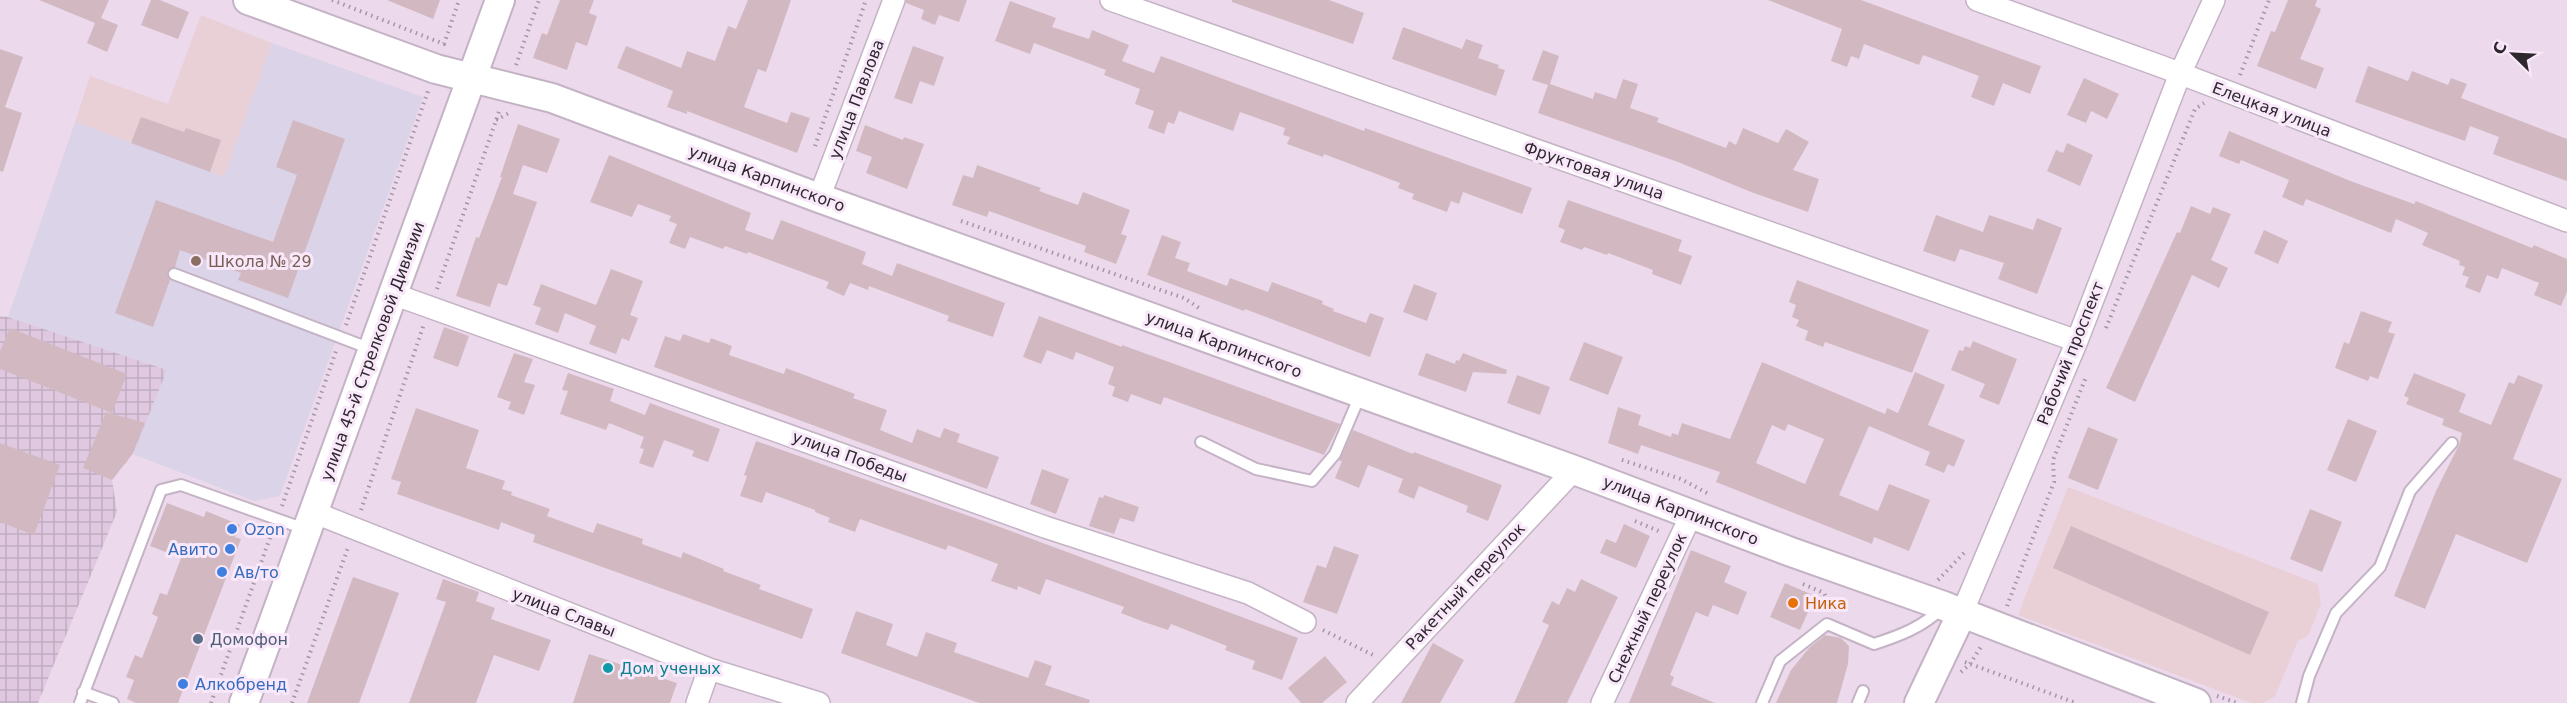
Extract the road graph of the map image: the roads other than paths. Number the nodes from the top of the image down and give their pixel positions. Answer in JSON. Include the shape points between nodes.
{"nodes":[{"id":1,"x":248,"y":0,"type":"edge"},
{"id":2,"x":500,"y":0,"type":"edge"},
{"id":3,"x":894,"y":0,"type":"edge"},
{"id":4,"x":1111,"y":0,"type":"edge"},
{"id":5,"x":1977,"y":0,"type":"edge"},
{"id":6,"x":2214,"y":0,"type":"edge"},
{"id":7,"x":2181,"y":74,"type":"junction"},
{"id":8,"x":472,"y":78,"type":"junction"},
{"id":9,"x":819,"y":198,"type":"junction"},
{"id":10,"x":2567,"y":221,"type":"edge"},
{"id":11,"x":174,"y":274,"type":"dead end"},
{"id":12,"x":393,"y":294,"type":"junction"},
{"id":13,"x":2077,"y":341,"type":"junction"},
{"id":14,"x":372,"y":350,"type":"junction"},
{"id":15,"x":1361,"y":393,"type":"junction"},
{"id":16,"x":1202,"y":442,"type":"dead end"},
{"id":17,"x":2451,"y":443,"type":"dead end"},
{"id":18,"x":1574,"y":470,"type":"junction"},
{"id":19,"x":1692,"y":513,"type":"junction"},
{"id":20,"x":310,"y":520,"type":"junction"},
{"id":21,"x":1946,"y":601,"type":"junction"},
{"id":22,"x":1305,"y":622,"type":"road end"},
{"id":23,"x":709,"y":669,"type":"junction"},
{"id":24,"x":1863,"y":691,"type":"dead end"},
{"id":25,"x":82,"y":698,"type":"edge"},
{"id":26,"x":113,"y":703,"type":"edge"},
{"id":27,"x":244,"y":703,"type":"edge"},
{"id":28,"x":697,"y":703,"type":"edge"},
{"id":29,"x":819,"y":703,"type":"edge"},
{"id":30,"x":1357,"y":703,"type":"edge"},
{"id":31,"x":1602,"y":703,"type":"edge"},
{"id":32,"x":1762,"y":703,"type":"edge"},
{"id":33,"x":1858,"y":703,"type":"edge"},
{"id":34,"x":1919,"y":703,"type":"edge"},
{"id":35,"x":2196,"y":703,"type":"edge"},
{"id":36,"x":2302,"y":703,"type":"edge"}],
"edges":[{"from":1,"to":8,"type":"street","name":"улица Карпинского","via":[[436,69]]},
{"from":2,"to":8,"type":"street","name":"улица 45-й Стрелковой Дивизии"},
{"from":3,"to":9,"type":"street","name":"улица Павлова"},
{"from":4,"to":13,"type":"street","name":"Фруктовая улица"},
{"from":5,"to":7,"type":"street","name":"Елецкая улица"},
{"from":6,"to":7,"type":"street","name":"Рабочий проспект"},
{"from":7,"to":10,"type":"street","name":"Елецкая улица"},
{"from":7,"to":13,"type":"street","name":"Рабочий проспект"},
{"from":8,"to":9,"type":"street","name":"улица Карпинского","via":[[518,71],[552,98]]},
{"from":8,"to":12,"type":"street","name":"улица 45-й Стрелковой Дивизии"},
{"from":9,"to":15,"type":"street","name":"улица Карпинского"},
{"from":11,"to":14,"type":"lane"},
{"from":12,"to":14,"type":"street","name":"улица 45-й Стрелковой Дивизии"},
{"from":12,"to":22,"type":"street","name":"улица Победы","via":[[1046,527],[1248,592]]},
{"from":13,"to":21,"type":"street","name":"Рабочий проспект"},
{"from":14,"to":20,"type":"street","name":"улица 45-й Стрелковой Дивизии"},
{"from":15,"to":16,"type":"lane","via":[[1335,454],[1312,481],[1256,469]]},
{"from":15,"to":18,"type":"street","name":"улица Карпинского"},
{"from":17,"to":36,"type":"lane","via":[[2410,491],[2380,567],[2336,613]]},
{"from":18,"to":19,"type":"street","name":"улица Карпинского"},
{"from":18,"to":30,"type":"street","name":"Ракетный переулок"},
{"from":19,"to":21,"type":"street","name":"улица Карпинского","via":[[1791,552]]},
{"from":19,"to":31,"type":"street","name":"Снежный переулок"},
{"from":20,"to":23,"type":"street","name":"улица Славы","via":[[355,527]]},
{"from":20,"to":25,"type":"lane","via":[[277,519],[181,484],[161,490]]},
{"from":20,"to":27,"type":"street","name":"улица 45-й Стрелковой Дивизии"},
{"from":21,"to":32,"type":"lane","via":[[1930,621],[1874,644],[1827,624],[1780,662]]},
{"from":21,"to":34,"type":"street","name":"Рабочий проспект"},
{"from":21,"to":35,"type":"street","name":"улица Карпинского","via":[[1995,626]]},
{"from":23,"to":28,"type":"street"},
{"from":23,"to":29,"type":"street","name":"улица Славы"},
{"from":24,"to":33,"type":"lane"},
{"from":25,"to":26,"type":"lane"}]}
